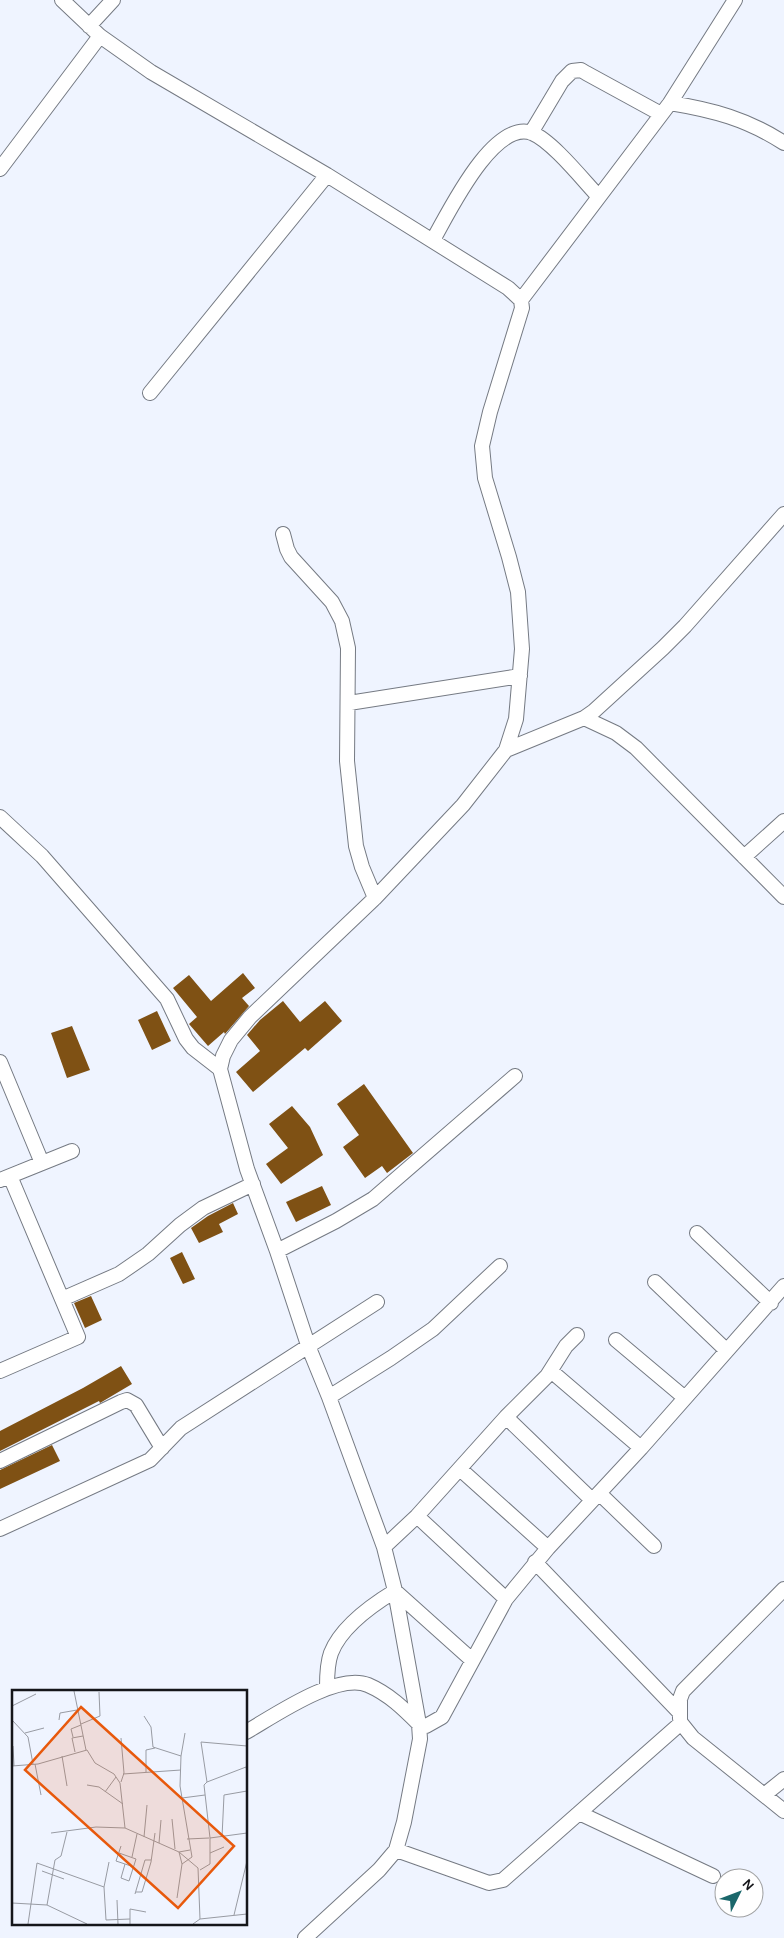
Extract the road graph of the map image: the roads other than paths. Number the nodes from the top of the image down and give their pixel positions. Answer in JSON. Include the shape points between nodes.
{"nodes":[{"id":1,"x":62,"y":0,"type":"edge"},
{"id":2,"x":113,"y":0,"type":"edge"},
{"id":3,"x":735,"y":0,"type":"edge"},
{"id":4,"x":89,"y":26,"type":"junction"},
{"id":5,"x":100,"y":36,"type":"junction"},
{"id":6,"x":665,"y":109,"type":"junction"},
{"id":7,"x":530,"y":133,"type":"junction"},
{"id":8,"x":784,"y":143,"type":"edge"},
{"id":9,"x":0,"y":169,"type":"edge"},
{"id":10,"x":327,"y":175,"type":"junction"},
{"id":11,"x":599,"y":196,"type":"junction"},
{"id":12,"x":433,"y":240,"type":"junction"},
{"id":13,"x":521,"y":300,"type":"junction"},
{"id":14,"x":150,"y":392,"type":"dead end"},
{"id":15,"x":784,"y":514,"type":"edge"},
{"id":16,"x":283,"y":534,"type":"dead end"},
{"id":17,"x":520,"y":676,"type":"junction"},
{"id":18,"x":349,"y":703,"type":"junction"},
{"id":19,"x":584,"y":718,"type":"junction"},
{"id":20,"x":506,"y":750,"type":"junction"},
{"id":21,"x":0,"y":817,"type":"edge"},
{"id":22,"x":784,"y":821,"type":"edge"},
{"id":23,"x":744,"y":857,"type":"junction"},
{"id":24,"x":784,"y":897,"type":"edge"},
{"id":25,"x":375,"y":898,"type":"junction"},
{"id":26,"x":0,"y":1062,"type":"edge"},
{"id":27,"x":220,"y":1069,"type":"junction"},
{"id":28,"x":515,"y":1076,"type":"dead end"},
{"id":29,"x":72,"y":1151,"type":"dead end"},
{"id":30,"x":42,"y":1163,"type":"junction"},
{"id":31,"x":5,"y":1178,"type":"edge"},
{"id":32,"x":253,"y":1184,"type":"junction"},
{"id":33,"x":697,"y":1233,"type":"dead end"},
{"id":34,"x":278,"y":1251,"type":"junction"},
{"id":35,"x":500,"y":1266,"type":"dead end"},
{"id":36,"x":655,"y":1282,"type":"dead end"},
{"id":37,"x":784,"y":1286,"type":"edge"},
{"id":38,"x":62,"y":1299,"type":"junction"},
{"id":39,"x":377,"y":1302,"type":"dead end"},
{"id":40,"x":770,"y":1303,"type":"junction"},
{"id":41,"x":577,"y":1335,"type":"dead end"},
{"id":42,"x":616,"y":1340,"type":"dead end"},
{"id":43,"x":309,"y":1348,"type":"junction"},
{"id":44,"x":726,"y":1350,"type":"junction"},
{"id":45,"x":1,"y":1367,"type":"edge"},
{"id":46,"x":551,"y":1371,"type":"junction"},
{"id":47,"x":330,"y":1397,"type":"junction"},
{"id":48,"x":685,"y":1398,"type":"junction"},
{"id":49,"x":506,"y":1417,"type":"junction"},
{"id":50,"x":162,"y":1448,"type":"junction"},
{"id":51,"x":641,"y":1448,"type":"junction"},
{"id":52,"x":0,"y":1461,"type":"edge"},
{"id":53,"x":460,"y":1469,"type":"junction"},
{"id":54,"x":595,"y":1496,"type":"junction"},
{"id":55,"x":416,"y":1516,"type":"junction"},
{"id":56,"x":0,"y":1529,"type":"edge"},
{"id":57,"x":654,"y":1546,"type":"dead end"},
{"id":58,"x":384,"y":1547,"type":"junction"},
{"id":59,"x":548,"y":1548,"type":"junction"},
{"id":60,"x":536,"y":1562,"type":"junction"},
{"id":61,"x":784,"y":1590,"type":"edge"},
{"id":62,"x":394,"y":1591,"type":"junction"},
{"id":63,"x":506,"y":1599,"type":"junction"},
{"id":64,"x":472,"y":1660,"type":"junction"},
{"id":65,"x":327,"y":1688,"type":"junction"},
{"id":66,"x":680,"y":1718,"type":"junction"},
{"id":67,"x":419,"y":1724,"type":"junction"},
{"id":68,"x":248,"y":1731,"type":"edge"},
{"id":69,"x":784,"y":1779,"type":"edge"},
{"id":70,"x":764,"y":1795,"type":"junction"},
{"id":71,"x":784,"y":1811,"type":"edge"},
{"id":72,"x":579,"y":1813,"type":"junction"},
{"id":73,"x":396,"y":1850,"type":"junction"},
{"id":74,"x":712,"y":1876,"type":"dead end"},
{"id":75,"x":305,"y":1938,"type":"edge"}],
"edges":[{"from":1,"to":4,"type":"street"},
{"from":2,"to":4,"type":"street"},
{"from":3,"to":6,"type":"street"},
{"from":4,"to":5,"type":"street"},
{"from":5,"to":9,"type":"street"},
{"from":5,"to":10,"type":"street","via":[[152,72]]},
{"from":6,"to":7,"type":"street","via":[[586,72],[572,71],[562,81]]},
{"from":6,"to":8,"type":"street","via":[[702,108],[764,130]]},
{"from":6,"to":11,"type":"street"},
{"from":7,"to":11,"type":"street","via":[[551,146]]},
{"from":7,"to":12,"type":"street","via":[[506,137],[491,149],[470,177]]},
{"from":10,"to":12,"type":"street"},
{"from":10,"to":14,"type":"street"},
{"from":11,"to":13,"type":"street"},
{"from":12,"to":13,"type":"street","via":[[508,288]]},
{"from":13,"to":17,"type":"street","via":[[522,313],[482,446],[485,478],[518,592],[522,649]]},
{"from":15,"to":19,"type":"street","via":[[663,648]]},
{"from":16,"to":18,"type":"street","via":[[291,557],[332,602],[342,620],[348,648]]},
{"from":17,"to":18,"type":"street"},
{"from":17,"to":20,"type":"street","via":[[516,718]]},
{"from":18,"to":25,"type":"street","via":[[347,761],[356,846]]},
{"from":19,"to":20,"type":"street"},
{"from":19,"to":23,"type":"street","via":[[616,733],[636,748]]},
{"from":20,"to":25,"type":"street","via":[[463,806]]},
{"from":21,"to":27,"type":"street","via":[[42,856],[167,999],[193,1048]]},
{"from":22,"to":23,"type":"street"},
{"from":23,"to":24,"type":"street"},
{"from":25,"to":27,"type":"street","via":[[250,1017],[231,1040]]},
{"from":26,"to":30,"type":"street"},
{"from":27,"to":32,"type":"street"},
{"from":28,"to":34,"type":"street","via":[[373,1199]]},
{"from":29,"to":30,"type":"street"},
{"from":30,"to":31,"type":"street"},
{"from":31,"to":38,"type":"street"},
{"from":32,"to":34,"type":"street"},
{"from":32,"to":38,"type":"street","via":[[202,1208],[119,1274]]},
{"from":33,"to":40,"type":"street"},
{"from":34,"to":43,"type":"street"},
{"from":35,"to":47,"type":"street","via":[[433,1328]]},
{"from":36,"to":44,"type":"street"},
{"from":37,"to":40,"type":"street"},
{"from":38,"to":45,"type":"street","via":[[78,1337]]},
{"from":39,"to":43,"type":"street"},
{"from":40,"to":44,"type":"street"},
{"from":41,"to":46,"type":"street"},
{"from":42,"to":48,"type":"street"},
{"from":43,"to":47,"type":"street"},
{"from":43,"to":50,"type":"street","via":[[182,1428]]},
{"from":44,"to":48,"type":"street"},
{"from":46,"to":49,"type":"street"},
{"from":46,"to":51,"type":"street"},
{"from":47,"to":58,"type":"street"},
{"from":48,"to":51,"type":"street"},
{"from":49,"to":53,"type":"street"},
{"from":49,"to":54,"type":"street"},
{"from":50,"to":52,"type":"street","via":[[136,1405],[128,1400]]},
{"from":50,"to":56,"type":"street","via":[[150,1460]]},
{"from":51,"to":54,"type":"street"},
{"from":53,"to":55,"type":"street"},
{"from":53,"to":59,"type":"street"},
{"from":54,"to":57,"type":"street"},
{"from":54,"to":59,"type":"street"},
{"from":55,"to":58,"type":"street"},
{"from":55,"to":63,"type":"street"},
{"from":58,"to":62,"type":"street"},
{"from":59,"to":60,"type":"street"},
{"from":60,"to":63,"type":"street"},
{"from":60,"to":66,"type":"street"},
{"from":61,"to":66,"type":"street","via":[[683,1691]]},
{"from":62,"to":64,"type":"street"},
{"from":62,"to":65,"type":"street","via":[[346,1630],[332,1652]]},
{"from":62,"to":67,"type":"street"},
{"from":63,"to":64,"type":"street"},
{"from":64,"to":67,"type":"street","via":[[442,1717],[426,1726]]},
{"from":65,"to":67,"type":"street","via":[[348,1682],[366,1684],[388,1696]]},
{"from":65,"to":68,"type":"street"},
{"from":66,"to":70,"type":"street","via":[[692,1738]]},
{"from":66,"to":72,"type":"street"},
{"from":67,"to":73,"type":"street","via":[[420,1739]]},
{"from":69,"to":70,"type":"street"},
{"from":70,"to":71,"type":"street"},
{"from":72,"to":73,"type":"street","via":[[502,1880],[494,1883],[489,1884]]},
{"from":72,"to":74,"type":"street"},
{"from":73,"to":75,"type":"street"}]}
